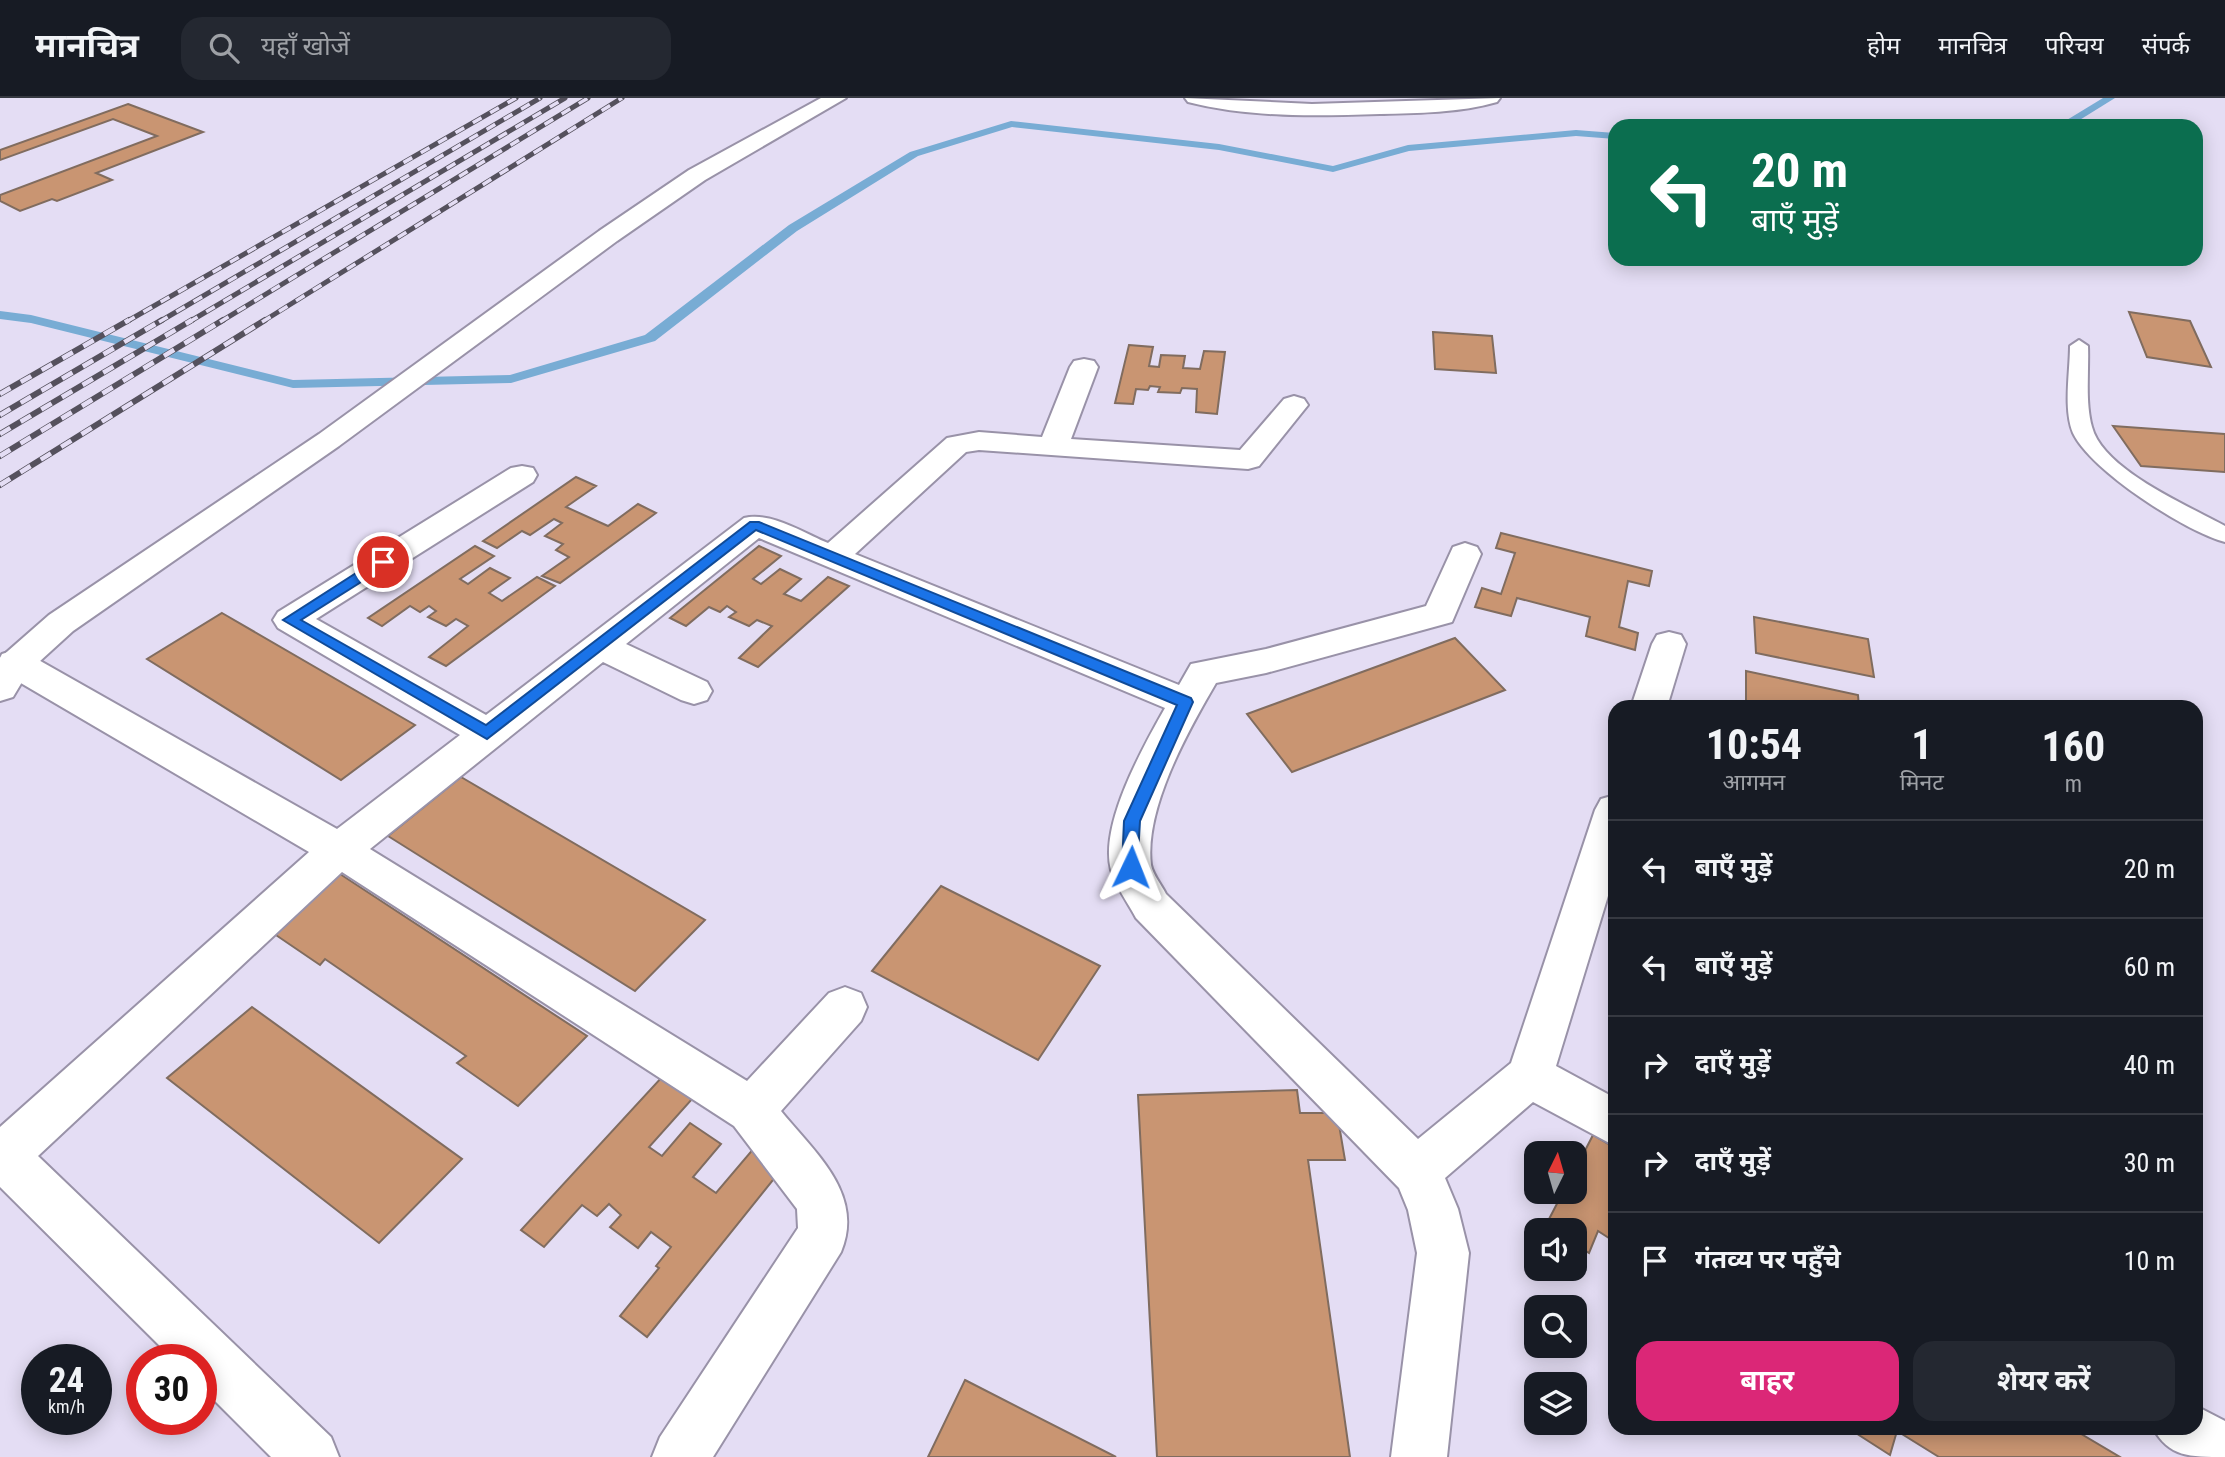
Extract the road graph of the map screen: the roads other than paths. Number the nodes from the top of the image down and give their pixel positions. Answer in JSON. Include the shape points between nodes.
{"nodes":[{"id":1,"x":836,"y":98,"type":"edge"},
{"id":2,"x":1195,"y":98,"type":"edge"},
{"id":3,"x":1490,"y":98,"type":"edge"},
{"id":4,"x":2079,"y":346,"type":"dead end"},
{"id":5,"x":1084,"y":367,"type":"dead end"},
{"id":6,"x":1294,"y":405,"type":"dead end"},
{"id":7,"x":1053,"y":446,"type":"junction"},
{"id":8,"x":522,"y":475,"type":"dead end"},
{"id":9,"x":2225,"y":535,"type":"edge"},
{"id":10,"x":1465,"y":554,"type":"dead end"},
{"id":11,"x":834,"y":555,"type":"junction"},
{"id":12,"x":1669,"y":644,"type":"dead end"},
{"id":13,"x":598,"y":645,"type":"junction"},
{"id":14,"x":7,"y":675,"type":"edge"},
{"id":15,"x":694,"y":691,"type":"dead end"},
{"id":16,"x":1651,"y":700,"type":"edge"},
{"id":17,"x":1186,"y":702,"type":"junction"},
{"id":18,"x":487,"y":733,"type":"junction"},
{"id":19,"x":1608,"y":832,"type":"edge"},
{"id":20,"x":339,"y":850,"type":"junction"},
{"id":21,"x":845,"y":1007,"type":"dead end"},
{"id":22,"x":1530,"y":1076,"type":"junction"},
{"id":23,"x":751,"y":1110,"type":"junction"},
{"id":24,"x":1608,"y":1119,"type":"edge"},
{"id":25,"x":1,"y":1154,"type":"edge"},
{"id":26,"x":1416,"y":1171,"type":"junction"},
{"id":27,"x":2194,"y":1435,"type":"edge"},
{"id":28,"x":2225,"y":1451,"type":"edge"},
{"id":29,"x":311,"y":1457,"type":"edge"},
{"id":30,"x":680,"y":1457,"type":"edge"},
{"id":31,"x":1419,"y":1457,"type":"edge"}],
"edges":[{"from":1,"to":14,"type":"street","via":[[697,175],[329,440],[61,623]]},
{"from":2,"to":3,"type":"street","via":[[1276,111],[1450,106]]},
{"from":4,"to":9,"type":"lane","via":[[2082,431],[2097,453],[2128,479]]},
{"from":5,"to":7,"type":"street"},
{"from":6,"to":7,"type":"street","via":[[1248,460]]},
{"from":7,"to":11,"type":"street","via":[[957,444]]},
{"from":8,"to":18,"type":"street","via":[[290,620]]},
{"from":10,"to":17,"type":"street","via":[[1440,614],[1204,673]]},
{"from":11,"to":13,"type":"street","via":[[755,525]]},
{"from":11,"to":17,"type":"street"},
{"from":12,"to":16,"type":"street"},
{"from":13,"to":15,"type":"street"},
{"from":13,"to":18,"type":"street"},
{"from":14,"to":20,"type":"street"},
{"from":17,"to":26,"type":"street","via":[[1132,821],[1131,867],[1151,906]]},
{"from":18,"to":20,"type":"street"},
{"from":19,"to":22,"type":"street"},
{"from":20,"to":23,"type":"street"},
{"from":20,"to":25,"type":"street"},
{"from":21,"to":23,"type":"street"},
{"from":22,"to":24,"type":"street"},
{"from":22,"to":26,"type":"street"},
{"from":23,"to":30,"type":"street","via":[[822,1201],[823,1234]]},
{"from":25,"to":29,"type":"street"},
{"from":26,"to":31,"type":"street","via":[[1433,1209],[1443,1253]]},
{"from":27,"to":28,"type":"street"}]}
